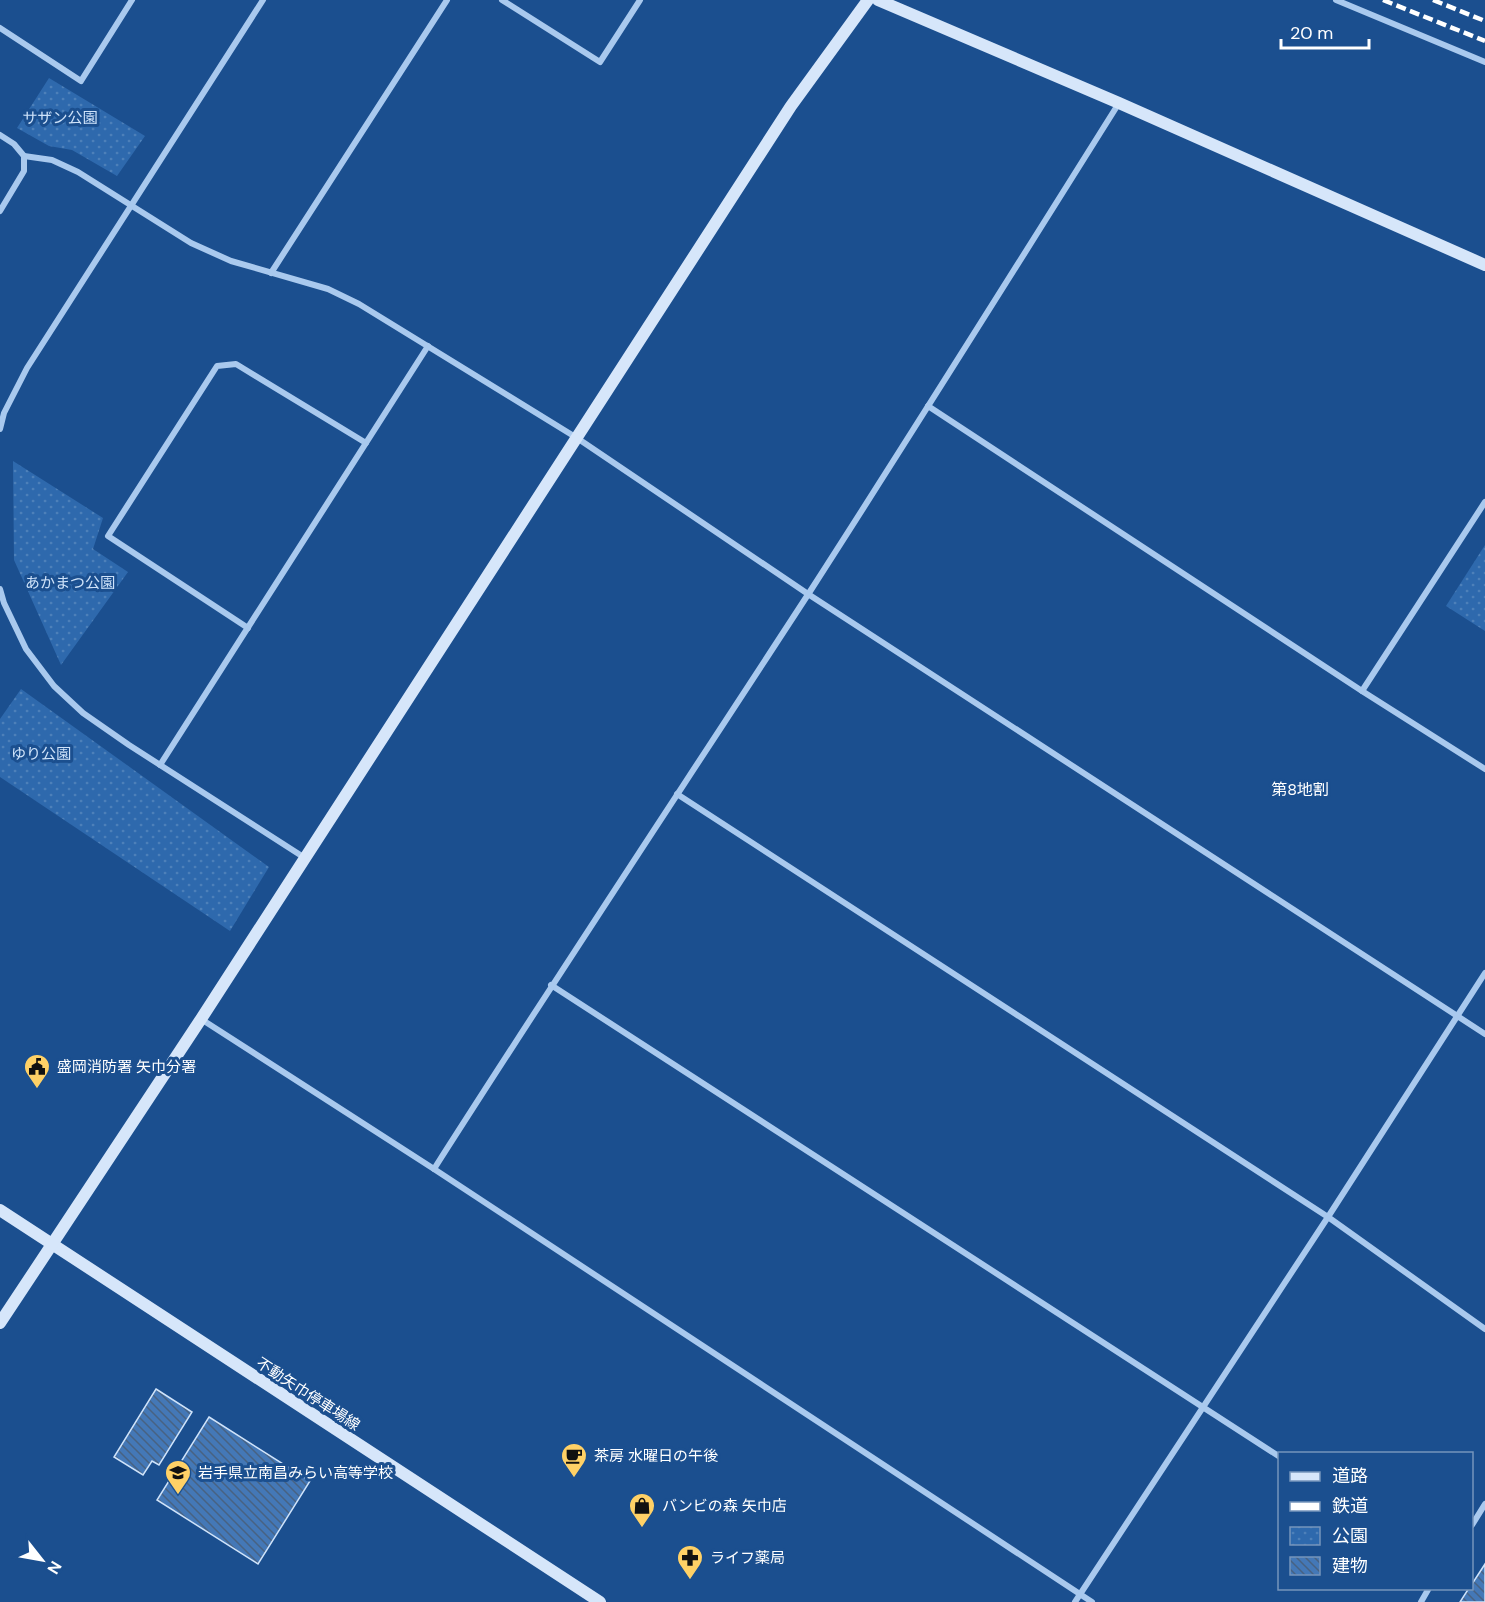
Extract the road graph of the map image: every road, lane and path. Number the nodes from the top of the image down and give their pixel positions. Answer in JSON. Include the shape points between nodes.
{"nodes":[{"id":1,"x":132,"y":0,"type":"edge"},
{"id":2,"x":447,"y":0,"type":"edge"},
{"id":3,"x":502,"y":0,"type":"edge"},
{"id":4,"x":640,"y":0,"type":"edge"},
{"id":5,"x":868,"y":0,"type":"edge"},
{"id":6,"x":878,"y":0,"type":"edge"},
{"id":7,"x":1336,"y":0,"type":"edge"},
{"id":8,"x":260,"y":1,"type":"edge"},
{"id":9,"x":0,"y":28,"type":"edge"},
{"id":10,"x":1485,"y":62,"type":"edge"},
{"id":11,"x":1119,"y":103,"type":"junction"},
{"id":12,"x":0,"y":135,"type":"edge"},
{"id":13,"x":24,"y":156,"type":"junction"},
{"id":14,"x":131,"y":205,"type":"junction"},
{"id":15,"x":0,"y":212,"type":"edge"},
{"id":16,"x":1485,"y":265,"type":"edge"},
{"id":17,"x":271,"y":273,"type":"junction"},
{"id":18,"x":428,"y":346,"type":"junction"},
{"id":19,"x":928,"y":406,"type":"junction"},
{"id":20,"x":0,"y":429,"type":"edge"},
{"id":21,"x":577,"y":438,"type":"junction"},
{"id":22,"x":366,"y":443,"type":"junction"},
{"id":23,"x":1485,"y":502,"type":"edge"},
{"id":24,"x":0,"y":589,"type":"edge"},
{"id":25,"x":808,"y":594,"type":"junction"},
{"id":26,"x":2,"y":604,"type":"edge"},
{"id":27,"x":248,"y":627,"type":"junction"},
{"id":28,"x":1362,"y":691,"type":"junction"},
{"id":29,"x":160,"y":765,"type":"junction"},
{"id":30,"x":1485,"y":769,"type":"edge"},
{"id":31,"x":677,"y":794,"type":"junction"},
{"id":32,"x":305,"y":858,"type":"junction"},
{"id":33,"x":1485,"y":973,"type":"edge"},
{"id":34,"x":551,"y":985,"type":"junction"},
{"id":35,"x":1458,"y":1016,"type":"junction"},
{"id":36,"x":201,"y":1019,"type":"junction"},
{"id":37,"x":1485,"y":1034,"type":"edge"},
{"id":38,"x":434,"y":1169,"type":"junction"},
{"id":39,"x":0,"y":1210,"type":"edge"},
{"id":40,"x":1328,"y":1217,"type":"junction"},
{"id":41,"x":52,"y":1244,"type":"junction"},
{"id":42,"x":0,"y":1323,"type":"edge"},
{"id":43,"x":1485,"y":1329,"type":"edge"},
{"id":44,"x":1203,"y":1407,"type":"junction"},
{"id":45,"x":1278,"y":1456,"type":"edge"},
{"id":46,"x":1485,"y":1504,"type":"edge"},
{"id":47,"x":1473,"y":1523,"type":"edge"},
{"id":48,"x":1080,"y":1594,"type":"junction"},
{"id":49,"x":600,"y":1602,"type":"edge"},
{"id":50,"x":1075,"y":1602,"type":"edge"},
{"id":51,"x":1092,"y":1602,"type":"edge"}],
"edges":[{"from":1,"to":9,"type":"street","via":[[81,81]]},
{"from":2,"to":17,"type":"street"},
{"from":3,"to":4,"type":"street","via":[[600,62]]},
{"from":5,"to":21,"type":"street","via":[[791,106]]},
{"from":6,"to":11,"type":"street"},
{"from":7,"to":10,"type":"street"},
{"from":8,"to":14,"type":"street"},
{"from":11,"to":16,"type":"street"},
{"from":11,"to":19,"type":"street"},
{"from":12,"to":13,"type":"street"},
{"from":13,"to":14,"type":"street","via":[[52,160]]},
{"from":13,"to":15,"type":"street","via":[[24,171]]},
{"from":14,"to":17,"type":"street","via":[[191,243]]},
{"from":14,"to":20,"type":"street","via":[[27,368]]},
{"from":17,"to":18,"type":"street","via":[[328,289]]},
{"from":18,"to":21,"type":"street"},
{"from":18,"to":22,"type":"street"},
{"from":19,"to":25,"type":"street"},
{"from":19,"to":28,"type":"street"},
{"from":21,"to":25,"type":"street"},
{"from":21,"to":32,"type":"street"},
{"from":22,"to":27,"type":"street"},
{"from":22,"to":27,"type":"street","via":[[236,364],[217,366],[108,536]]},
{"from":23,"to":28,"type":"street"},
{"from":24,"to":26,"type":"street"},
{"from":25,"to":31,"type":"street"},
{"from":25,"to":35,"type":"street"},
{"from":26,"to":29,"type":"street","via":[[26,649],[54,686],[83,713]]},
{"from":27,"to":29,"type":"street"},
{"from":28,"to":30,"type":"street"},
{"from":29,"to":32,"type":"street"},
{"from":31,"to":34,"type":"street"},
{"from":31,"to":40,"type":"street"},
{"from":32,"to":36,"type":"street"},
{"from":33,"to":35,"type":"street"},
{"from":34,"to":38,"type":"street"},
{"from":34,"to":44,"type":"street"},
{"from":35,"to":37,"type":"street"},
{"from":35,"to":40,"type":"street"},
{"from":36,"to":38,"type":"street"},
{"from":36,"to":41,"type":"street"},
{"from":38,"to":48,"type":"street"},
{"from":39,"to":41,"type":"street","name":"不動矢巾停車場線"},
{"from":40,"to":43,"type":"street"},
{"from":40,"to":44,"type":"street"},
{"from":41,"to":42,"type":"street"},
{"from":41,"to":49,"type":"street","name":"不動矢巾停車場線"},
{"from":44,"to":45,"type":"street"},
{"from":44,"to":48,"type":"street"},
{"from":46,"to":47,"type":"street"},
{"from":48,"to":50,"type":"street"},
{"from":48,"to":51,"type":"street"}]}
